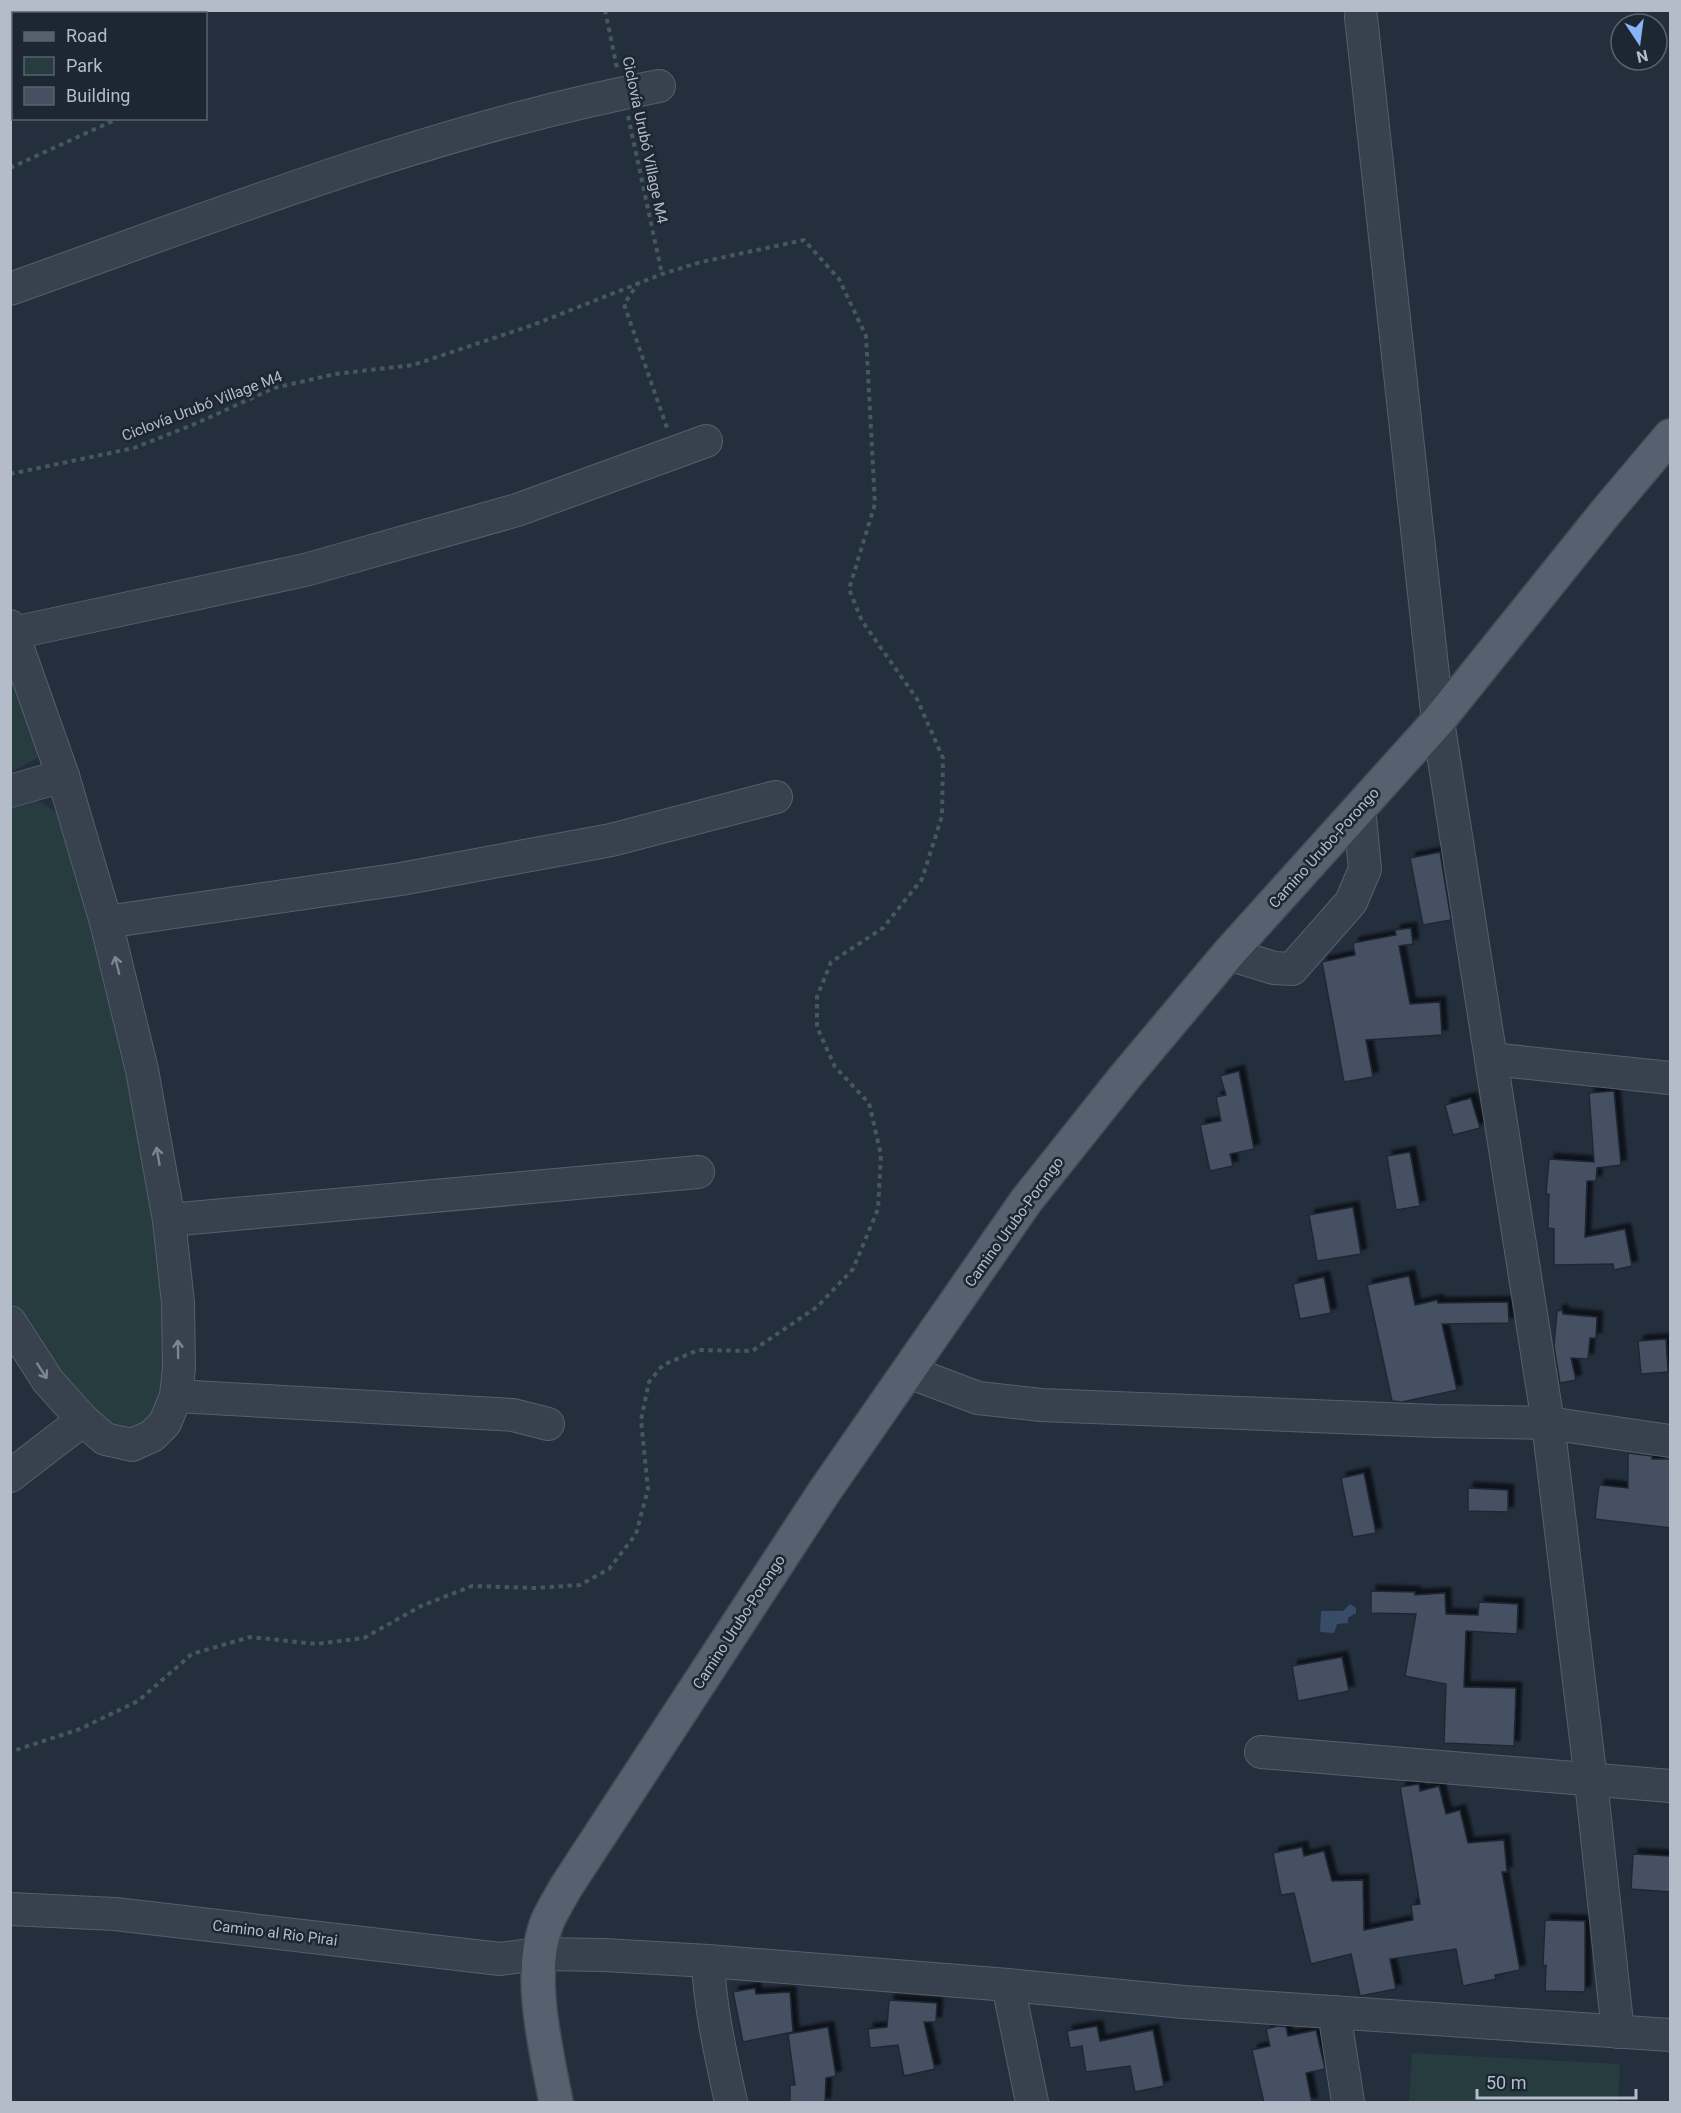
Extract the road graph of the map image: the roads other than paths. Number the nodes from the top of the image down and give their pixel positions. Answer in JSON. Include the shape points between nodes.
{"nodes":[{"id":1,"x":1361,"y":17,"type":"dead end"},
{"id":2,"x":659,"y":86,"type":"dead end"},
{"id":3,"x":10,"y":289,"type":"edge"},
{"id":4,"x":1671,"y":436,"type":"edge"},
{"id":5,"x":706,"y":441,"type":"dead end"},
{"id":6,"x":12,"y":630,"type":"edge"},
{"id":7,"x":1438,"y":721,"type":"junction"},
{"id":8,"x":63,"y":776,"type":"junction"},
{"id":9,"x":10,"y":791,"type":"edge"},
{"id":10,"x":776,"y":797,"type":"dead end"},
{"id":11,"x":1359,"y":808,"type":"junction"},
{"id":12,"x":106,"y":922,"type":"junction"},
{"id":13,"x":1228,"y":954,"type":"junction"},
{"id":14,"x":1491,"y":1059,"type":"junction"},
{"id":15,"x":1671,"y":1078,"type":"edge"},
{"id":16,"x":698,"y":1172,"type":"dead end"},
{"id":17,"x":169,"y":1220,"type":"junction"},
{"id":18,"x":10,"y":1322,"type":"edge"},
{"id":19,"x":909,"y":1371,"type":"junction"},
{"id":20,"x":176,"y":1396,"type":"junction"},
{"id":21,"x":83,"y":1420,"type":"junction"},
{"id":22,"x":1548,"y":1423,"type":"junction"},
{"id":23,"x":548,"y":1424,"type":"dead end"},
{"id":24,"x":1671,"y":1442,"type":"edge"},
{"id":25,"x":10,"y":1476,"type":"edge"},
{"id":26,"x":1261,"y":1752,"type":"dead end"},
{"id":27,"x":1591,"y":1781,"type":"junction"},
{"id":28,"x":1671,"y":1786,"type":"edge"},
{"id":29,"x":10,"y":1909,"type":"edge"},
{"id":30,"x":539,"y":1954,"type":"junction"},
{"id":31,"x":708,"y":1961,"type":"junction"},
{"id":32,"x":1008,"y":1985,"type":"junction"},
{"id":33,"x":1334,"y":2012,"type":"junction"},
{"id":34,"x":1618,"y":2032,"type":"junction"},
{"id":35,"x":1671,"y":2035,"type":"edge"},
{"id":36,"x":556,"y":2103,"type":"edge"},
{"id":37,"x":731,"y":2103,"type":"edge"},
{"id":38,"x":1032,"y":2103,"type":"edge"},
{"id":39,"x":1348,"y":2103,"type":"edge"}],
"edges":[{"from":1,"to":7,"type":"street"},
{"from":2,"to":3,"type":"street","via":[[425,145]]},
{"from":4,"to":7,"type":"main road","name":"Camino Urubo-Porongo"},
{"from":5,"to":6,"type":"street","via":[[517,510],[305,570]]},
{"from":6,"to":8,"type":"street"},
{"from":7,"to":11,"type":"main road","name":"Camino Urubo-Porongo"},
{"from":7,"to":14,"type":"street"},
{"from":8,"to":9,"type":"street"},
{"from":8,"to":12,"type":"street"},
{"from":10,"to":12,"type":"street","via":[[611,840],[412,877]]},
{"from":11,"to":13,"type":"main road","name":"Camino Urubo-Porongo"},
{"from":11,"to":13,"type":"street","via":[[1365,869],[1351,902],[1292,969],[1274,968]]},
{"from":17,"to":12,"type":"street","one_way":true,"via":[[142,1070]]},
{"from":13,"to":19,"type":"main road","name":"Camino Urubo-Porongo","via":[[1026,1201]]},
{"from":14,"to":15,"type":"street"},
{"from":14,"to":22,"type":"street"},
{"from":16,"to":17,"type":"street"},
{"from":20,"to":17,"type":"street","one_way":true,"via":[[178,1303]]},
{"from":18,"to":21,"type":"street","one_way":true,"via":[[48,1381]]},
{"from":19,"to":22,"type":"street","via":[[978,1398],[1041,1405]]},
{"from":19,"to":30,"type":"main road","name":"Camino Urubo-Porongo","via":[[824,1492],[566,1887],[548,1921]]},
{"from":20,"to":21,"type":"street","via":[[165,1423],[152,1436],[132,1445],[105,1439]]},
{"from":20,"to":23,"type":"street","via":[[513,1415]]},
{"from":21,"to":25,"type":"street"},
{"from":22,"to":24,"type":"street"},
{"from":22,"to":27,"type":"street"},
{"from":26,"to":27,"type":"street"},
{"from":27,"to":28,"type":"street"},
{"from":27,"to":34,"type":"street"},
{"from":29,"to":30,"type":"street","name":"Camino al Rio Pirai","via":[[115,1914],[500,1959]]},
{"from":30,"to":31,"type":"street","name":"Camino al Rio Pirai"},
{"from":30,"to":36,"type":"main road","name":"Camino Urubo-Porongo","via":[[540,2013]]},
{"from":31,"to":32,"type":"street","name":"Camino al Rio Pirai"},
{"from":31,"to":37,"type":"street","via":[[719,2048]]},
{"from":32,"to":33,"type":"street","name":"Camino al Rio Pirai"},
{"from":32,"to":38,"type":"street"},
{"from":33,"to":34,"type":"street","name":"Camino al Rio Pirai"},
{"from":33,"to":39,"type":"street"},
{"from":34,"to":35,"type":"street","name":"Camino al Rio Pirai"}]}
